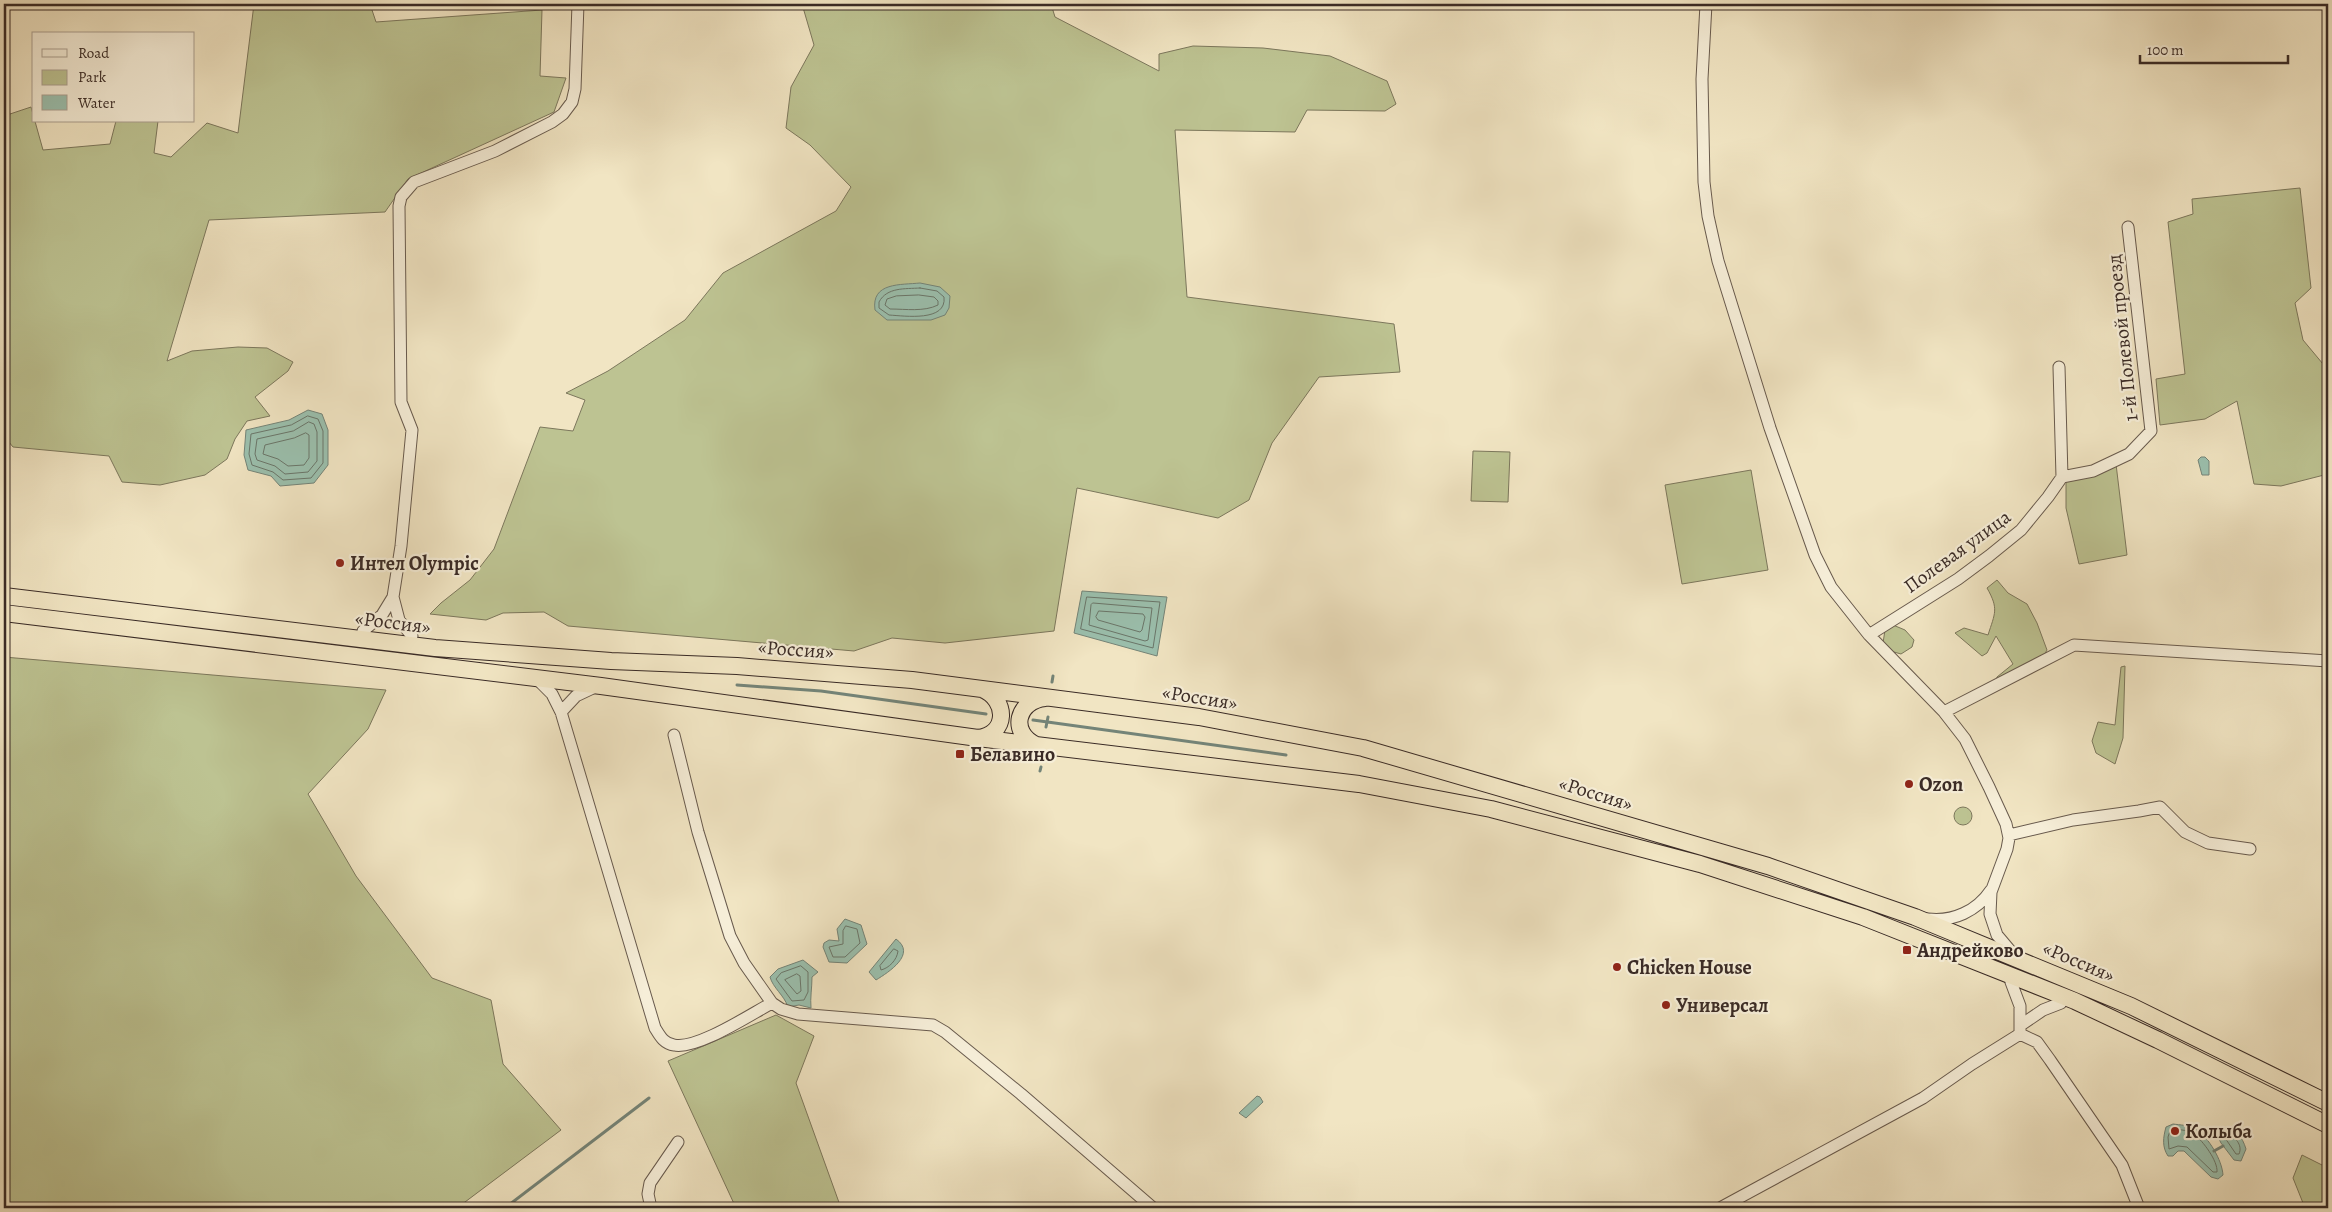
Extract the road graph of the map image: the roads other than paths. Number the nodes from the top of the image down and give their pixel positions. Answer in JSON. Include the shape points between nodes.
{"nodes":[{"id":1,"x":578,"y":4,"type":"edge"},
{"id":2,"x":1706,"y":4,"type":"edge"},
{"id":3,"x":2128,"y":228,"type":"dead end"},
{"id":4,"x":2059,"y":368,"type":"dead end"},
{"id":5,"x":2062,"y":477,"type":"junction"},
{"id":6,"x":4,"y":596,"type":"edge"},
{"id":7,"x":393,"y":597,"type":"junction"},
{"id":8,"x":4,"y":613,"type":"edge"},
{"id":9,"x":363,"y":631,"type":"junction"},
{"id":10,"x":320,"y":634,"type":"junction"},
{"id":11,"x":1869,"y":635,"type":"junction"},
{"id":12,"x":412,"y":636,"type":"junction"},
{"id":13,"x":612,"y":661,"type":"junction"},
{"id":14,"x":2328,"y":661,"type":"edge"},
{"id":15,"x":534,"y":677,"type":"junction"},
{"id":16,"x":601,"y":686,"type":"junction"},
{"id":17,"x":980,"y":688,"type":"junction"},
{"id":18,"x":1048,"y":698,"type":"junction"},
{"id":19,"x":561,"y":712,"type":"junction"},
{"id":20,"x":1944,"y":712,"type":"junction"},
{"id":21,"x":674,"y":734,"type":"dead end"},
{"id":22,"x":978,"y":738,"type":"junction"},
{"id":23,"x":1036,"y":745,"type":"junction"},
{"id":24,"x":2009,"y":835,"type":"junction"},
{"id":25,"x":2250,"y":849,"type":"dead end"},
{"id":26,"x":1674,"y":857,"type":"junction"},
{"id":27,"x":1992,"y":888,"type":"junction"},
{"id":28,"x":1915,"y":917,"type":"junction"},
{"id":29,"x":2023,"y":960,"type":"junction"},
{"id":30,"x":2010,"y":982,"type":"junction"},
{"id":31,"x":772,"y":1003,"type":"junction"},
{"id":32,"x":2061,"y":1004,"type":"junction"},
{"id":33,"x":2021,"y":1030,"type":"junction"},
{"id":34,"x":2158,"y":1040,"type":"junction"},
{"id":35,"x":2328,"y":1103,"type":"edge"},
{"id":36,"x":2328,"y":1125,"type":"edge"},
{"id":37,"x":678,"y":1142,"type":"dead end"},
{"id":38,"x":650,"y":1208,"type":"edge"},
{"id":39,"x":1153,"y":1208,"type":"edge"},
{"id":40,"x":1720,"y":1208,"type":"edge"},
{"id":41,"x":2139,"y":1208,"type":"edge"}],
"edges":[{"from":1,"to":7,"type":"street","via":[[575,89],[572,102],[563,114],[495,150],[414,182],[401,197],[401,402],[412,430]]},
{"from":2,"to":11,"type":"street","via":[[1702,79],[1704,176],[1714,250],[1770,428],[1815,555],[1831,587]]},
{"from":3,"to":5,"type":"street","name":"1-й Полевой проезд","via":[[2151,431],[2129,454],[2093,471]]},
{"from":4,"to":5,"type":"street"},
{"from":5,"to":11,"type":"street","name":"Полевая улица","via":[[2021,530],[1958,579]]},
{"from":6,"to":10,"type":"highway","name":"«Россия»"},
{"from":7,"to":9,"type":"street","via":[[382,615]]},
{"from":7,"to":12,"type":"street","via":[[399,620]]},
{"from":8,"to":15,"type":"highway","name":"«Россия»"},
{"from":9,"to":10,"type":"highway"},
{"from":9,"to":12,"type":"highway"},
{"from":10,"to":13,"type":"highway","name":"«Россия»","via":[[435,648]]},
{"from":11,"to":20,"type":"street"},
{"from":12,"to":13,"type":"highway","via":[[588,651]]},
{"from":13,"to":17,"type":"highway","name":"«Россия»","via":[[822,672]]},
{"from":14,"to":20,"type":"street","via":[[2074,645]]},
{"from":15,"to":16,"type":"highway","name":"«Россия»"},
{"from":15,"to":19,"type":"street","via":[[549,690]]},
{"from":16,"to":19,"type":"street","via":[[580,693]]},
{"from":16,"to":22,"type":"highway","name":"«Россия»"},
{"from":17,"to":18,"type":"highway","name":"«Россия»"},
{"from":17,"to":22,"type":"highway","via":[[996,698],[1001,715],[1000,723],[992,732]]},
{"from":18,"to":23,"type":"highway","via":[[1033,701],[1021,715],[1022,733]]},
{"from":18,"to":28,"type":"highway","name":"«Россия»","via":[[1199,717],[1363,748],[1768,866]]},
{"from":19,"to":31,"type":"street","via":[[659,1035],[676,1046],[706,1039]]},
{"from":20,"to":24,"type":"street","via":[[1972,750]]},
{"from":21,"to":31,"type":"street","via":[[698,832],[726,923],[744,963]]},
{"from":22,"to":23,"type":"highway","name":"«Россия»"},
{"from":23,"to":26,"type":"highway","name":"«Россия»","via":[[1359,784],[1496,810]]},
{"from":24,"to":25,"type":"street","via":[[2073,820],[2160,807],[2185,832],[2208,843]]},
{"from":24,"to":27,"type":"street"},
{"from":26,"to":30,"type":"highway","via":[[1697,871],[1861,924]]},
{"from":26,"to":34,"type":"highway","name":"«Россия»","via":[[1863,917],[2003,971]]},
{"from":27,"to":28,"type":"street","via":[[1977,906],[1957,917],[1934,920]]},
{"from":27,"to":29,"type":"street","via":[[1989,907],[1993,928],[2005,947]]},
{"from":28,"to":29,"type":"highway","name":"«Россия»"},
{"from":29,"to":35,"type":"highway","name":"«Россия»","via":[[2132,1006]]},
{"from":30,"to":32,"type":"highway"},
{"from":30,"to":33,"type":"street","via":[[2020,1006]]},
{"from":31,"to":39,"type":"street","via":[[798,1014],[933,1025],[1021,1094]]},
{"from":32,"to":33,"type":"street","via":[[2043,1010]]},
{"from":32,"to":34,"type":"highway","via":[[2121,1030]]},
{"from":33,"to":40,"type":"street","via":[[1923,1098]]},
{"from":33,"to":41,"type":"street","via":[[2037,1042],[2122,1165]]},
{"from":34,"to":36,"type":"highway","name":"«Россия»"},
{"from":37,"to":38,"type":"street","via":[[650,1183]]}]}
